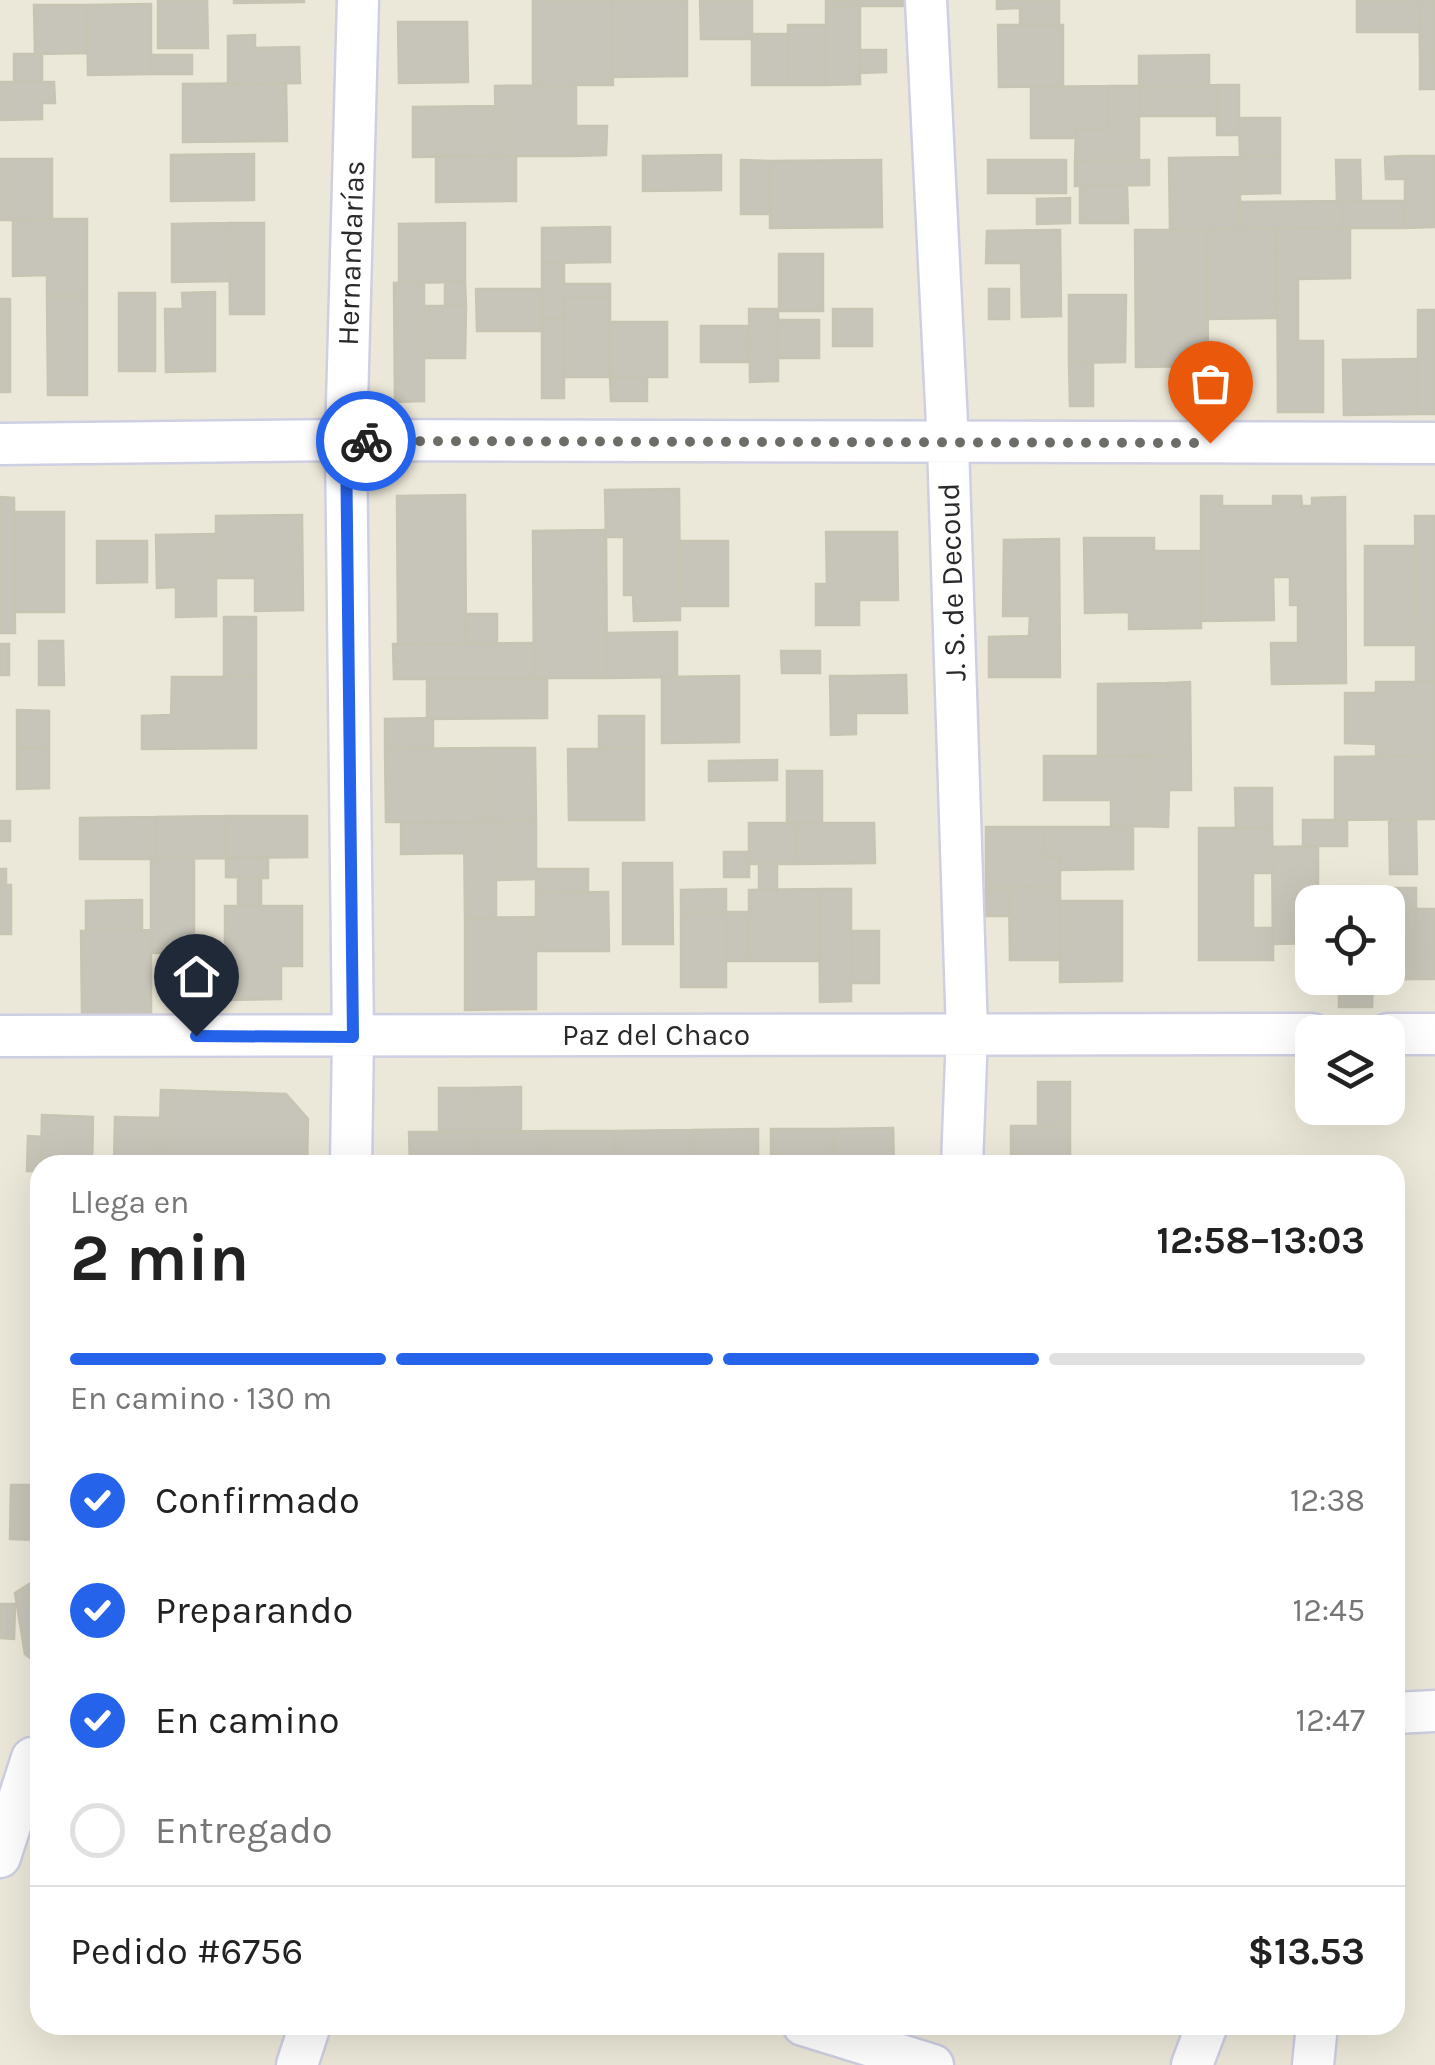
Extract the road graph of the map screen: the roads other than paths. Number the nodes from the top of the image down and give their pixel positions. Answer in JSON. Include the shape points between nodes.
{"nodes":[{"id":1,"x":358,"y":0,"type":"edge"},
{"id":2,"x":926,"y":0,"type":"edge"},
{"id":3,"x":346,"y":440,"type":"junction"},
{"id":4,"x":1435,"y":443,"type":"edge"},
{"id":5,"x":0,"y":444,"type":"edge"},
{"id":6,"x":948,"y":444,"type":"junction"},
{"id":7,"x":967,"y":1034,"type":"junction"},
{"id":8,"x":1295,"y":1034,"type":"edge"},
{"id":9,"x":1405,"y":1034,"type":"edge"},
{"id":10,"x":1435,"y":1034,"type":"edge"},
{"id":11,"x":0,"y":1036,"type":"edge"},
{"id":12,"x":353,"y":1037,"type":"junction"},
{"id":13,"x":351,"y":1155,"type":"edge"},
{"id":14,"x":962,"y":1155,"type":"edge"},
{"id":15,"x":1435,"y":1711,"type":"edge"},
{"id":16,"x":1405,"y":1712,"type":"edge"},
{"id":17,"x":24,"y":1759,"type":"edge"},
{"id":18,"x":0,"y":1857,"type":"edge"},
{"id":19,"x":307,"y":2035,"type":"edge"},
{"id":20,"x":836,"y":2035,"type":"edge"},
{"id":21,"x":1204,"y":2035,"type":"edge"},
{"id":22,"x":1317,"y":2035,"type":"edge"},
{"id":23,"x":297,"y":2065,"type":"edge"},
{"id":24,"x":933,"y":2065,"type":"edge"},
{"id":25,"x":1192,"y":2065,"type":"edge"},
{"id":26,"x":1313,"y":2065,"type":"edge"}],
"edges":[{"from":1,"to":3,"type":"street","name":"Hernandarías"},
{"from":2,"to":6,"type":"street","name":"J. S. de Decoud"},
{"from":3,"to":5,"type":"street"},
{"from":3,"to":6,"type":"street"},
{"from":3,"to":12,"type":"street","name":"Hernandarías"},
{"from":4,"to":6,"type":"street"},
{"from":6,"to":7,"type":"street","name":"J. S. de Decoud"},
{"from":7,"to":8,"type":"street","name":"Paz del Chaco"},
{"from":7,"to":12,"type":"street","name":"Paz del Chaco"},
{"from":7,"to":14,"type":"street","name":"J. S. de Decoud"},
{"from":9,"to":10,"type":"street"},
{"from":11,"to":12,"type":"street","name":"Paz del Chaco"},
{"from":12,"to":13,"type":"street","name":"Hernandarías"},
{"from":15,"to":16,"type":"street"},
{"from":17,"to":18,"type":"street"},
{"from":19,"to":23,"type":"street"},
{"from":20,"to":24,"type":"street"},
{"from":21,"to":25,"type":"street"},
{"from":22,"to":26,"type":"street"}]}
